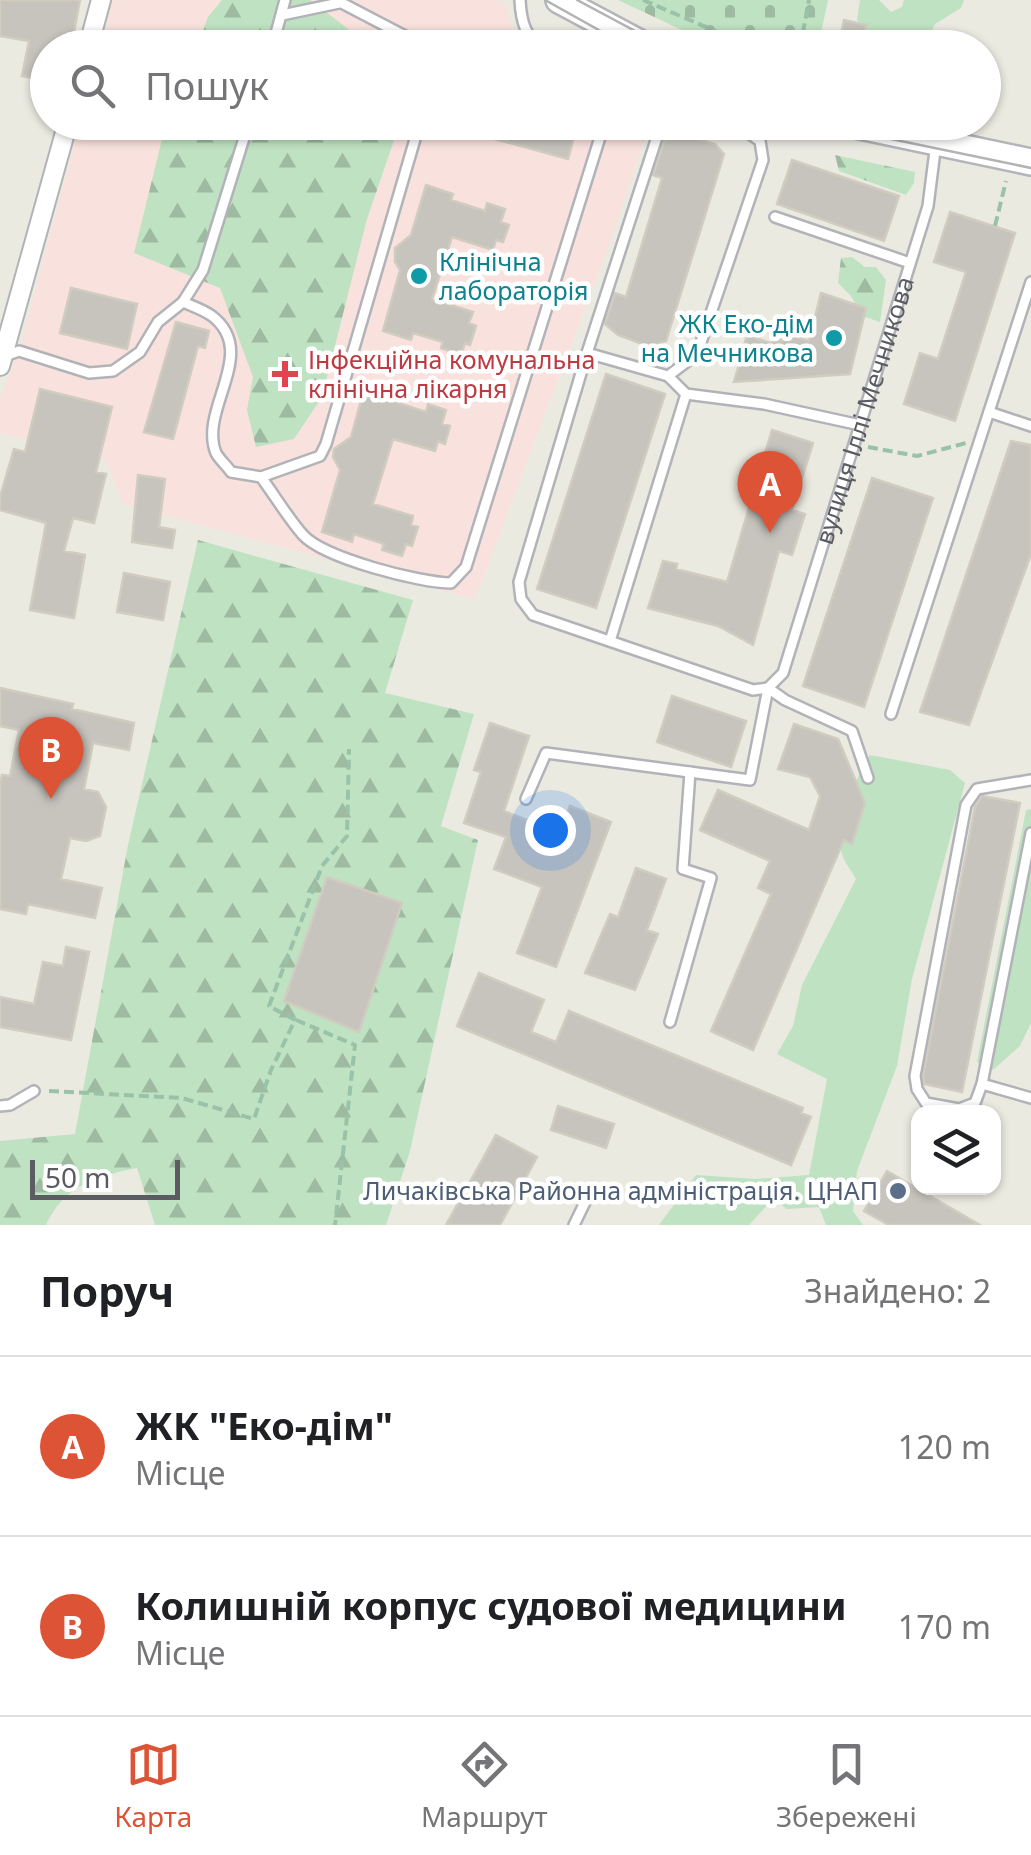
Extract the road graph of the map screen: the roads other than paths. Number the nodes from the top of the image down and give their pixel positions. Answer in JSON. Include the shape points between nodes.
{"nodes":[{"id":1,"x":101,"y":0,"type":"edge"},
{"id":2,"x":284,"y":0,"type":"edge"},
{"id":3,"x":520,"y":0,"type":"edge"},
{"id":4,"x":559,"y":0,"type":"edge"},
{"id":5,"x":338,"y":1,"type":"edge"},
{"id":6,"x":282,"y":15,"type":"junction"},
{"id":7,"x":93,"y":30,"type":"edge"},
{"id":8,"x":277,"y":30,"type":"edge"},
{"id":9,"x":394,"y":30,"type":"edge"},
{"id":10,"x":526,"y":30,"type":"edge"},
{"id":11,"x":607,"y":30,"type":"edge"},
{"id":12,"x":63,"y":140,"type":"edge"},
{"id":13,"x":244,"y":140,"type":"edge"},
{"id":14,"x":415,"y":140,"type":"edge"},
{"id":15,"x":599,"y":140,"type":"edge"},
{"id":16,"x":656,"y":140,"type":"edge"},
{"id":17,"x":760,"y":140,"type":"edge"},
{"id":18,"x":922,"y":140,"type":"edge"},
{"id":19,"x":936,"y":143,"type":"junction"},
{"id":20,"x":1031,"y":162,"type":"edge"},
{"id":21,"x":775,"y":217,"type":"dead end"},
{"id":22,"x":910,"y":263,"type":"junction"},
{"id":23,"x":1031,"y":282,"type":"edge"},
{"id":24,"x":183,"y":302,"type":"junction"},
{"id":25,"x":587,"y":353,"type":"junction"},
{"id":26,"x":2,"y":361,"type":"edge"},
{"id":27,"x":668,"y":376,"type":"junction"},
{"id":28,"x":686,"y":394,"type":"junction"},
{"id":29,"x":989,"y":412,"type":"junction"},
{"id":30,"x":860,"y":426,"type":"junction"},
{"id":31,"x":1031,"y":426,"type":"edge"},
{"id":32,"x":262,"y":477,"type":"junction"},
{"id":33,"x":610,"y":641,"type":"junction"},
{"id":34,"x":768,"y":688,"type":"junction"},
{"id":35,"x":891,"y":714,"type":"dead end"},
{"id":36,"x":690,"y":772,"type":"junction"},
{"id":37,"x":868,"y":778,"type":"dead end"},
{"id":38,"x":1031,"y":780,"type":"edge"},
{"id":39,"x":526,"y":800,"type":"dead end"},
{"id":40,"x":1031,"y":833,"type":"edge"},
{"id":41,"x":670,"y":1022,"type":"dead end"},
{"id":42,"x":982,"y":1084,"type":"junction"},
{"id":43,"x":34,"y":1091,"type":"road end"},
{"id":44,"x":1031,"y":1098,"type":"edge"},
{"id":45,"x":0,"y":1106,"type":"edge"},
{"id":46,"x":590,"y":1192,"type":"dead end"},
{"id":47,"x":574,"y":1225,"type":"edge"}],
"edges":[{"from":1,"to":7,"type":"street"},
{"from":2,"to":6,"type":"lane"},
{"from":3,"to":10,"type":"lane"},
{"from":4,"to":11,"type":"main road"},
{"from":5,"to":6,"type":"lane"},
{"from":5,"to":9,"type":"lane"},
{"from":6,"to":8,"type":"lane"},
{"from":12,"to":26,"type":"street"},
{"from":13,"to":24,"type":"lane","via":[[204,270]]},
{"from":14,"to":32,"type":"lane","via":[[326,444],[320,456]]},
{"from":15,"to":32,"type":"lane","via":[[466,567],[452,583],[430,583],[324,551],[304,537]]},
{"from":16,"to":25,"type":"lane"},
{"from":17,"to":27,"type":"lane","via":[[763,160],[697,354]]},
{"from":18,"to":19,"type":"main road"},
{"from":19,"to":20,"type":"main road"},
{"from":19,"to":22,"type":"lane","name":"вулиця Іллі Мечникова","via":[[928,206]]},
{"from":21,"to":22,"type":"lane"},
{"from":22,"to":30,"type":"lane","name":"вулиця Іллі Мечникова"},
{"from":23,"to":29,"type":"lane"},
{"from":24,"to":26,"type":"lane","via":[[113,372],[88,373],[18,351]]},
{"from":24,"to":32,"type":"lane","via":[[211,315],[225,331],[232,358],[213,430],[216,453],[231,472]]},
{"from":25,"to":27,"type":"lane"},
{"from":25,"to":33,"type":"lane","via":[[518,582],[533,614]]},
{"from":27,"to":28,"type":"lane"},
{"from":28,"to":30,"type":"lane"},
{"from":28,"to":33,"type":"lane"},
{"from":29,"to":31,"type":"lane"},
{"from":29,"to":35,"type":"lane"},
{"from":30,"to":34,"type":"lane","name":"вулиця Іллі Мечникова","via":[[783,673]]},
{"from":33,"to":34,"type":"lane","via":[[753,690]]},
{"from":34,"to":36,"type":"lane","via":[[750,780]]},
{"from":34,"to":37,"type":"lane","via":[[852,730]]},
{"from":36,"to":39,"type":"lane","via":[[546,753]]},
{"from":36,"to":41,"type":"lane","via":[[683,869],[711,878]]},
{"from":38,"to":42,"type":"lane","via":[[977,789],[966,805],[914,1076],[926,1103],[959,1110],[975,1103]]},
{"from":40,"to":42,"type":"lane"},
{"from":42,"to":44,"type":"lane"},
{"from":43,"to":45,"type":"lane"},
{"from":46,"to":47,"type":"lane"}]}
